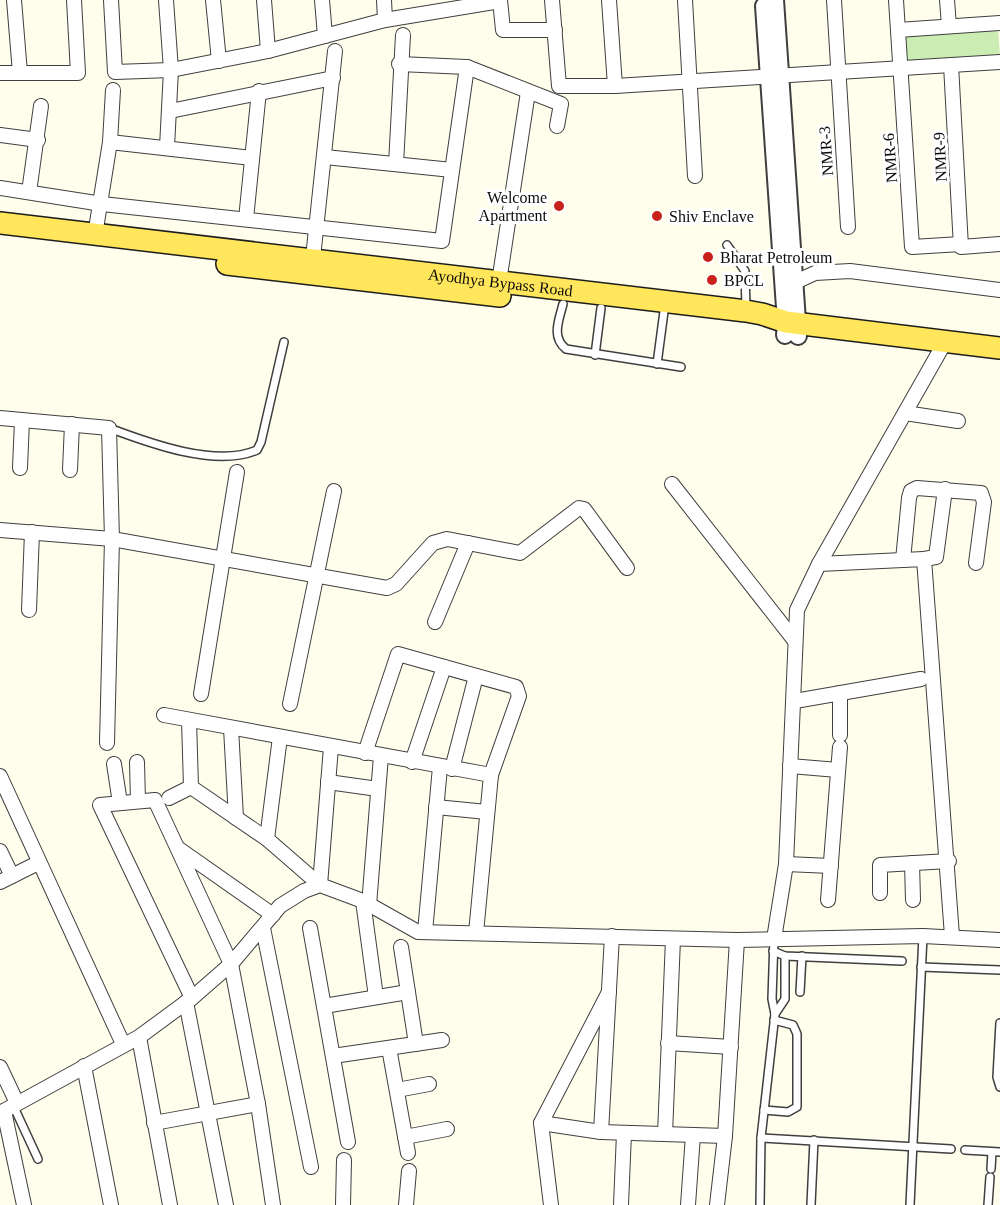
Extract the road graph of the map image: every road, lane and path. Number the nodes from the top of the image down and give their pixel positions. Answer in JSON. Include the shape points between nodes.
{"nodes":[{"id":1,"x":74,"y":0,"type":"edge"},
{"id":2,"x":111,"y":0,"type":"edge"},
{"id":3,"x":166,"y":0,"type":"edge"},
{"id":4,"x":213,"y":0,"type":"edge"},
{"id":5,"x":264,"y":0,"type":"edge"},
{"id":6,"x":322,"y":0,"type":"edge"},
{"id":7,"x":384,"y":0,"type":"edge"},
{"id":8,"x":500,"y":0,"type":"edge"},
{"id":9,"x":552,"y":0,"type":"edge"},
{"id":10,"x":609,"y":0,"type":"edge"},
{"id":11,"x":685,"y":0,"type":"edge"},
{"id":12,"x":764,"y":0,"type":"edge"},
{"id":13,"x":775,"y":0,"type":"edge"},
{"id":14,"x":834,"y":0,"type":"edge"},
{"id":15,"x":896,"y":0,"type":"edge"},
{"id":16,"x":947,"y":0,"type":"edge"},
{"id":17,"x":14,"y":3,"type":"edge"},
{"id":18,"x":441,"y":5,"type":"edge"},
{"id":19,"x":0,"y":9,"type":"edge"},
{"id":20,"x":385,"y":20,"type":"junction"},
{"id":21,"x":1000,"y":23,"type":"edge"},
{"id":22,"x":949,"y":26,"type":"junction"},
{"id":23,"x":555,"y":30,"type":"junction"},
{"id":24,"x":898,"y":30,"type":"junction"},
{"id":25,"x":403,"y":35,"type":"dead end"},
{"id":26,"x":325,"y":36,"type":"junction"},
{"id":27,"x":268,"y":51,"type":"junction"},
{"id":28,"x":335,"y":51,"type":"dead end"},
{"id":29,"x":219,"y":61,"type":"junction"},
{"id":30,"x":1000,"y":62,"type":"edge"},
{"id":31,"x":399,"y":64,"type":"junction"},
{"id":32,"x":951,"y":65,"type":"junction"},
{"id":33,"x":467,"y":67,"type":"junction"},
{"id":34,"x":900,"y":68,"type":"junction"},
{"id":35,"x":171,"y":70,"type":"junction"},
{"id":36,"x":838,"y":72,"type":"junction"},
{"id":37,"x":0,"y":73,"type":"edge"},
{"id":38,"x":20,"y":73,"type":"junction"},
{"id":39,"x":775,"y":76,"type":"junction"},
{"id":40,"x":333,"y":78,"type":"junction"},
{"id":41,"x":690,"y":80,"type":"junction"},
{"id":42,"x":615,"y":86,"type":"junction"},
{"id":43,"x":112,"y":90,"type":"dead end"},
{"id":44,"x":259,"y":91,"type":"junction"},
{"id":45,"x":528,"y":92,"type":"junction"},
{"id":46,"x":41,"y":106,"type":"dead end"},
{"id":47,"x":170,"y":111,"type":"junction"},
{"id":48,"x":557,"y":126,"type":"dead end"},
{"id":49,"x":0,"y":135,"type":"edge"},
{"id":50,"x":38,"y":140,"type":"junction"},
{"id":51,"x":110,"y":142,"type":"junction"},
{"id":52,"x":167,"y":147,"type":"junction"},
{"id":53,"x":325,"y":157,"type":"junction"},
{"id":54,"x":252,"y":158,"type":"junction"},
{"id":55,"x":396,"y":164,"type":"junction"},
{"id":56,"x":452,"y":170,"type":"junction"},
{"id":57,"x":695,"y":176,"type":"dead end"},
{"id":58,"x":0,"y":188,"type":"edge"},
{"id":59,"x":29,"y":192,"type":"junction"},
{"id":60,"x":102,"y":204,"type":"junction"},
{"id":61,"x":246,"y":219,"type":"junction"},
{"id":62,"x":0,"y":223,"type":"edge"},
{"id":63,"x":317,"y":227,"type":"junction"},
{"id":64,"x":848,"y":227,"type":"dead end"},
{"id":65,"x":95,"y":235,"type":"junction"},
{"id":66,"x":0,"y":237,"type":"edge"},
{"id":67,"x":1000,"y":244,"type":"edge"},
{"id":68,"x":727,"y":245,"type":"dead end"},
{"id":69,"x":961,"y":245,"type":"junction"},
{"id":70,"x":312,"y":266,"type":"junction"},
{"id":71,"x":499,"y":282,"type":"junction"},
{"id":72,"x":789,"y":285,"type":"junction"},
{"id":73,"x":1000,"y":290,"type":"edge"},
{"id":74,"x":563,"y":304,"type":"junction"},
{"id":75,"x":601,"y":308,"type":"junction"},
{"id":76,"x":664,"y":309,"type":"junction"},
{"id":77,"x":746,"y":311,"type":"junction"},
{"id":78,"x":792,"y":329,"type":"junction"},
{"id":79,"x":284,"y":342,"type":"dead end"},
{"id":80,"x":942,"y":348,"type":"junction"},
{"id":81,"x":1000,"y":348,"type":"edge"},
{"id":82,"x":595,"y":355,"type":"junction"},
{"id":83,"x":1000,"y":362,"type":"edge"},
{"id":84,"x":657,"y":364,"type":"junction"},
{"id":85,"x":681,"y":367,"type":"dead end"},
{"id":86,"x":905,"y":413,"type":"junction"},
{"id":87,"x":0,"y":418,"type":"edge"},
{"id":88,"x":22,"y":420,"type":"junction"},
{"id":89,"x":958,"y":421,"type":"dead end"},
{"id":90,"x":72,"y":424,"type":"junction"},
{"id":91,"x":109,"y":428,"type":"junction"},
{"id":92,"x":20,"y":468,"type":"dead end"},
{"id":93,"x":70,"y":470,"type":"dead end"},
{"id":94,"x":237,"y":472,"type":"dead end"},
{"id":95,"x":672,"y":484,"type":"dead end"},
{"id":96,"x":945,"y":489,"type":"junction"},
{"id":97,"x":334,"y":491,"type":"dead end"},
{"id":98,"x":0,"y":530,"type":"edge"},
{"id":99,"x":32,"y":532,"type":"junction"},
{"id":100,"x":112,"y":539,"type":"junction"},
{"id":101,"x":468,"y":543,"type":"junction"},
{"id":102,"x":223,"y":558,"type":"junction"},
{"id":103,"x":924,"y":559,"type":"junction"},
{"id":104,"x":903,"y":560,"type":"junction"},
{"id":105,"x":976,"y":563,"type":"dead end"},
{"id":106,"x":819,"y":564,"type":"junction"},
{"id":107,"x":627,"y":568,"type":"dead end"},
{"id":108,"x":317,"y":576,"type":"junction"},
{"id":109,"x":29,"y":610,"type":"dead end"},
{"id":110,"x":435,"y":622,"type":"dead end"},
{"id":111,"x":795,"y":641,"type":"junction"},
{"id":112,"x":444,"y":667,"type":"junction"},
{"id":113,"x":476,"y":676,"type":"junction"},
{"id":114,"x":921,"y":679,"type":"dead end"},
{"id":115,"x":840,"y":693,"type":"junction"},
{"id":116,"x":201,"y":694,"type":"dead end"},
{"id":117,"x":795,"y":701,"type":"junction"},
{"id":118,"x":290,"y":704,"type":"dead end"},
{"id":119,"x":164,"y":715,"type":"dead end"},
{"id":120,"x":189,"y":720,"type":"junction"},
{"id":121,"x":231,"y":728,"type":"junction"},
{"id":122,"x":280,"y":737,"type":"junction"},
{"id":123,"x":107,"y":743,"type":"dead end"},
{"id":124,"x":332,"y":747,"type":"junction"},
{"id":125,"x":364,"y":753,"type":"junction"},
{"id":126,"x":381,"y":756,"type":"junction"},
{"id":127,"x":137,"y":762,"type":"dead end"},
{"id":128,"x":412,"y":762,"type":"junction"},
{"id":129,"x":114,"y":764,"type":"dead end"},
{"id":130,"x":790,"y":766,"type":"junction"},
{"id":131,"x":446,"y":768,"type":"junction"},
{"id":132,"x":838,"y":770,"type":"junction"},
{"id":133,"x":492,"y":774,"type":"junction"},
{"id":134,"x":0,"y":776,"type":"edge"},
{"id":135,"x":328,"y":782,"type":"junction"},
{"id":136,"x":191,"y":787,"type":"junction"},
{"id":137,"x":378,"y":789,"type":"junction"},
{"id":138,"x":169,"y":798,"type":"dead end"},
{"id":139,"x":138,"y":801,"type":"junction"},
{"id":140,"x":120,"y":803,"type":"junction"},
{"id":141,"x":436,"y":807,"type":"junction"},
{"id":142,"x":487,"y":812,"type":"junction"},
{"id":143,"x":236,"y":818,"type":"junction"},
{"id":144,"x":267,"y":839,"type":"junction"},
{"id":145,"x":177,"y":848,"type":"junction"},
{"id":146,"x":0,"y":851,"type":"edge"},
{"id":147,"x":949,"y":861,"type":"junction"},
{"id":148,"x":38,"y":863,"type":"junction"},
{"id":149,"x":912,"y":863,"type":"junction"},
{"id":150,"x":786,"y":864,"type":"junction"},
{"id":151,"x":831,"y":866,"type":"junction"},
{"id":152,"x":6,"y":879,"type":"edge"},
{"id":153,"x":320,"y":885,"type":"junction"},
{"id":154,"x":880,"y":893,"type":"dead end"},
{"id":155,"x":828,"y":900,"type":"dead end"},
{"id":156,"x":913,"y":900,"type":"dead end"},
{"id":157,"x":366,"y":903,"type":"junction"},
{"id":158,"x":273,"y":915,"type":"junction"},
{"id":159,"x":263,"y":928,"type":"junction"},
{"id":160,"x":310,"y":928,"type":"dead end"},
{"id":161,"x":425,"y":932,"type":"junction"},
{"id":162,"x":476,"y":933,"type":"junction"},
{"id":163,"x":612,"y":936,"type":"junction"},
{"id":164,"x":923,"y":936,"type":"junction"},
{"id":165,"x":952,"y":936,"type":"junction"},
{"id":166,"x":673,"y":939,"type":"junction"},
{"id":167,"x":737,"y":940,"type":"junction"},
{"id":168,"x":1000,"y":940,"type":"edge"},
{"id":169,"x":774,"y":945,"type":"junction"},
{"id":170,"x":401,"y":947,"type":"dead end"},
{"id":171,"x":785,"y":956,"type":"junction"},
{"id":172,"x":802,"y":956,"type":"junction"},
{"id":173,"x":902,"y":961,"type":"dead end"},
{"id":174,"x":231,"y":964,"type":"junction"},
{"id":175,"x":921,"y":967,"type":"junction"},
{"id":176,"x":1000,"y":970,"type":"edge"},
{"id":177,"x":408,"y":992,"type":"junction"},
{"id":178,"x":609,"y":992,"type":"junction"},
{"id":179,"x":800,"y":992,"type":"dead end"},
{"id":180,"x":376,"y":997,"type":"junction"},
{"id":181,"x":189,"y":1000,"type":"junction"},
{"id":182,"x":324,"y":1005,"type":"junction"},
{"id":183,"x":775,"y":1017,"type":"junction"},
{"id":184,"x":1000,"y":1023,"type":"edge"},
{"id":185,"x":139,"y":1037,"type":"junction"},
{"id":186,"x":442,"y":1040,"type":"dead end"},
{"id":187,"x":669,"y":1043,"type":"junction"},
{"id":188,"x":123,"y":1044,"type":"junction"},
{"id":189,"x":416,"y":1044,"type":"junction"},
{"id":190,"x":730,"y":1047,"type":"junction"},
{"id":191,"x":389,"y":1048,"type":"junction"},
{"id":192,"x":333,"y":1056,"type":"junction"},
{"id":193,"x":84,"y":1066,"type":"junction"},
{"id":194,"x":0,"y":1067,"type":"edge"},
{"id":195,"x":429,"y":1084,"type":"dead end"},
{"id":196,"x":1000,"y":1087,"type":"edge"},
{"id":197,"x":397,"y":1090,"type":"junction"},
{"id":198,"x":258,"y":1104,"type":"junction"},
{"id":199,"x":9,"y":1108,"type":"edge"},
{"id":200,"x":764,"y":1110,"type":"junction"},
{"id":201,"x":208,"y":1113,"type":"junction"},
{"id":202,"x":154,"y":1123,"type":"junction"},
{"id":203,"x":541,"y":1123,"type":"junction"},
{"id":204,"x":447,"y":1129,"type":"dead end"},
{"id":205,"x":601,"y":1132,"type":"junction"},
{"id":206,"x":624,"y":1132,"type":"junction"},
{"id":207,"x":665,"y":1134,"type":"junction"},
{"id":208,"x":693,"y":1135,"type":"junction"},
{"id":209,"x":725,"y":1136,"type":"junction"},
{"id":210,"x":405,"y":1137,"type":"junction"},
{"id":211,"x":761,"y":1138,"type":"junction"},
{"id":212,"x":814,"y":1140,"type":"junction"},
{"id":213,"x":348,"y":1142,"type":"dead end"},
{"id":214,"x":913,"y":1146,"type":"junction"},
{"id":215,"x":951,"y":1149,"type":"dead end"},
{"id":216,"x":965,"y":1150,"type":"dead end"},
{"id":217,"x":992,"y":1152,"type":"junction"},
{"id":218,"x":1000,"y":1152,"type":"edge"},
{"id":219,"x":408,"y":1153,"type":"dead end"},
{"id":220,"x":38,"y":1159,"type":"dead end"},
{"id":221,"x":344,"y":1160,"type":"dead end"},
{"id":222,"x":311,"y":1167,"type":"dead end"},
{"id":223,"x":409,"y":1171,"type":"dead end"},
{"id":224,"x":24,"y":1205,"type":"edge"},
{"id":225,"x":111,"y":1205,"type":"edge"},
{"id":226,"x":170,"y":1205,"type":"edge"},
{"id":227,"x":226,"y":1205,"type":"edge"},
{"id":228,"x":273,"y":1205,"type":"edge"},
{"id":229,"x":343,"y":1205,"type":"edge"},
{"id":230,"x":406,"y":1205,"type":"edge"},
{"id":231,"x":551,"y":1205,"type":"edge"},
{"id":232,"x":621,"y":1205,"type":"edge"},
{"id":233,"x":688,"y":1205,"type":"edge"},
{"id":234,"x":717,"y":1205,"type":"edge"},
{"id":235,"x":760,"y":1205,"type":"edge"},
{"id":236,"x":811,"y":1205,"type":"edge"},
{"id":237,"x":910,"y":1205,"type":"edge"},
{"id":238,"x":988,"y":1205,"type":"edge"}],
"edges":[{"from":1,"to":38,"type":"street","via":[[78,73]]},
{"from":2,"to":35,"type":"street","via":[[115,72]]},
{"from":3,"to":35,"type":"street"},
{"from":4,"to":29,"type":"street"},
{"from":5,"to":27,"type":"street"},
{"from":6,"to":26,"type":"street"},
{"from":7,"to":20,"type":"street"},
{"from":8,"to":18,"type":"street"},
{"from":8,"to":23,"type":"street","via":[[503,30]]},
{"from":9,"to":23,"type":"street"},
{"from":10,"to":42,"type":"street"},
{"from":11,"to":41,"type":"street"},
{"from":12,"to":39,"type":"street"},
{"from":13,"to":39,"type":"street"},
{"from":14,"to":36,"type":"street","name":"NMR-3"},
{"from":15,"to":24,"type":"street","name":"NMR-6"},
{"from":16,"to":22,"type":"street"},
{"from":17,"to":19,"type":"street"},
{"from":17,"to":38,"type":"street"},
{"from":18,"to":20,"type":"street"},
{"from":20,"to":26,"type":"street"},
{"from":21,"to":22,"type":"street"},
{"from":22,"to":24,"type":"street"},
{"from":23,"to":42,"type":"street","via":[[559,86]]},
{"from":24,"to":34,"type":"street","name":"NMR-6"},
{"from":25,"to":31,"type":"street"},
{"from":26,"to":27,"type":"street"},
{"from":27,"to":29,"type":"street"},
{"from":28,"to":40,"type":"street"},
{"from":29,"to":35,"type":"street"},
{"from":30,"to":32,"type":"street"},
{"from":31,"to":33,"type":"street"},
{"from":31,"to":55,"type":"street"},
{"from":32,"to":34,"type":"street"},
{"from":32,"to":69,"type":"street","name":"NMR-9"},
{"from":33,"to":45,"type":"street"},
{"from":33,"to":56,"type":"street"},
{"from":34,"to":36,"type":"street"},
{"from":34,"to":69,"type":"street","name":"NMR-6","via":[[912,247]]},
{"from":35,"to":47,"type":"street"},
{"from":36,"to":39,"type":"street"},
{"from":36,"to":64,"type":"street","name":"NMR-3"},
{"from":37,"to":38,"type":"street"},
{"from":39,"to":41,"type":"street"},
{"from":39,"to":72,"type":"street"},
{"from":40,"to":44,"type":"street"},
{"from":40,"to":53,"type":"street"},
{"from":41,"to":42,"type":"street"},
{"from":41,"to":57,"type":"street"},
{"from":43,"to":51,"type":"street"},
{"from":44,"to":47,"type":"street"},
{"from":44,"to":54,"type":"street"},
{"from":45,"to":48,"type":"street","via":[[561,104]]},
{"from":45,"to":71,"type":"street"},
{"from":46,"to":50,"type":"street"},
{"from":47,"to":52,"type":"street"},
{"from":49,"to":50,"type":"street"},
{"from":50,"to":59,"type":"street"},
{"from":51,"to":52,"type":"street"},
{"from":51,"to":60,"type":"street"},
{"from":52,"to":54,"type":"street"},
{"from":53,"to":55,"type":"street"},
{"from":53,"to":63,"type":"street"},
{"from":54,"to":61,"type":"street"},
{"from":55,"to":56,"type":"street"},
{"from":56,"to":63,"type":"street","via":[[442,241]]},
{"from":58,"to":59,"type":"street"},
{"from":59,"to":60,"type":"street"},
{"from":60,"to":61,"type":"street"},
{"from":60,"to":65,"type":"street"},
{"from":61,"to":63,"type":"street"},
{"from":62,"to":65,"type":"main road","name":"Ayodhya Bypass Road"},
{"from":63,"to":70,"type":"street"},
{"from":65,"to":70,"type":"main road","name":"Ayodhya Bypass Road"},
{"from":66,"to":70,"type":"main road","name":"Ayodhya Bypass Road"},
{"from":67,"to":69,"type":"street"},
{"from":68,"to":77,"type":"lane","via":[[745,271]]},
{"from":70,"to":71,"type":"main road","name":"Ayodhya Bypass Road"},
{"from":70,"to":74,"type":"main road","name":"Ayodhya Bypass Road"},
{"from":71,"to":76,"type":"main road","name":"Ayodhya Bypass Road"},
{"from":72,"to":73,"type":"street","via":[[815,273],[850,271]]},
{"from":72,"to":78,"type":"street"},
{"from":74,"to":75,"type":"main road","name":"Ayodhya Bypass Road"},
{"from":74,"to":82,"type":"lane","via":[[557,333],[559,344]]},
{"from":75,"to":76,"type":"main road","name":"Ayodhya Bypass Road"},
{"from":75,"to":82,"type":"lane"},
{"from":76,"to":77,"type":"main road","name":"Ayodhya Bypass Road"},
{"from":76,"to":78,"type":"main road","name":"Ayodhya Bypass Road"},
{"from":76,"to":84,"type":"lane"},
{"from":77,"to":78,"type":"main road","name":"Ayodhya Bypass Road","via":[[762,314]]},
{"from":78,"to":80,"type":"main road","name":"Ayodhya Bypass Road"},
{"from":79,"to":91,"type":"lane","via":[[257,450],[234,455],[189,453]]},
{"from":80,"to":81,"type":"main road","name":"Ayodhya Bypass Road"},
{"from":80,"to":83,"type":"main road","name":"Ayodhya Bypass Road"},
{"from":80,"to":86,"type":"street"},
{"from":82,"to":84,"type":"lane"},
{"from":84,"to":85,"type":"lane"},
{"from":86,"to":89,"type":"street"},
{"from":86,"to":106,"type":"street"},
{"from":87,"to":88,"type":"street"},
{"from":88,"to":90,"type":"street"},
{"from":88,"to":92,"type":"street"},
{"from":90,"to":91,"type":"street"},
{"from":90,"to":93,"type":"street"},
{"from":91,"to":100,"type":"street"},
{"from":94,"to":102,"type":"street"},
{"from":95,"to":111,"type":"street"},
{"from":96,"to":103,"type":"street","via":[[936,557]]},
{"from":96,"to":104,"type":"street","via":[[911,491]]},
{"from":96,"to":105,"type":"street","via":[[984,496]]},
{"from":97,"to":108,"type":"street"},
{"from":98,"to":99,"type":"street"},
{"from":99,"to":100,"type":"street"},
{"from":99,"to":109,"type":"street"},
{"from":100,"to":102,"type":"street"},
{"from":100,"to":123,"type":"street"},
{"from":101,"to":107,"type":"street","via":[[520,553],[579,508],[584,509]]},
{"from":101,"to":108,"type":"street","via":[[437,541],[396,584],[387,588]]},
{"from":101,"to":110,"type":"street"},
{"from":102,"to":108,"type":"street"},
{"from":102,"to":116,"type":"street"},
{"from":103,"to":104,"type":"street"},
{"from":103,"to":147,"type":"street"},
{"from":104,"to":106,"type":"street"},
{"from":106,"to":111,"type":"street","via":[[797,610]]},
{"from":108,"to":118,"type":"street"},
{"from":111,"to":117,"type":"street"},
{"from":112,"to":113,"type":"street"},
{"from":112,"to":125,"type":"street","via":[[398,654]]},
{"from":112,"to":128,"type":"street"},
{"from":113,"to":131,"type":"street"},
{"from":113,"to":133,"type":"street","via":[[519,690]]},
{"from":114,"to":115,"type":"street"},
{"from":115,"to":117,"type":"street"},
{"from":115,"to":132,"type":"street"},
{"from":117,"to":130,"type":"street"},
{"from":119,"to":120,"type":"street"},
{"from":120,"to":121,"type":"street"},
{"from":120,"to":136,"type":"street"},
{"from":121,"to":122,"type":"street"},
{"from":121,"to":143,"type":"street"},
{"from":122,"to":124,"type":"street"},
{"from":122,"to":144,"type":"street"},
{"from":124,"to":125,"type":"street"},
{"from":124,"to":135,"type":"street"},
{"from":125,"to":126,"type":"street"},
{"from":126,"to":128,"type":"street"},
{"from":126,"to":137,"type":"street"},
{"from":127,"to":139,"type":"street"},
{"from":128,"to":131,"type":"street"},
{"from":129,"to":140,"type":"street"},
{"from":130,"to":132,"type":"street"},
{"from":130,"to":150,"type":"street"},
{"from":131,"to":133,"type":"street"},
{"from":131,"to":141,"type":"street"},
{"from":132,"to":151,"type":"street"},
{"from":133,"to":142,"type":"street"},
{"from":134,"to":148,"type":"street"},
{"from":135,"to":137,"type":"street"},
{"from":135,"to":153,"type":"street"},
{"from":136,"to":138,"type":"street"},
{"from":136,"to":143,"type":"street"},
{"from":137,"to":157,"type":"street"},
{"from":139,"to":140,"type":"street"},
{"from":139,"to":145,"type":"street","via":[[155,800]]},
{"from":140,"to":181,"type":"street","via":[[100,805]]},
{"from":141,"to":142,"type":"street"},
{"from":141,"to":161,"type":"street"},
{"from":142,"to":162,"type":"street"},
{"from":143,"to":144,"type":"street"},
{"from":144,"to":153,"type":"street"},
{"from":145,"to":158,"type":"street"},
{"from":145,"to":174,"type":"street"},
{"from":146,"to":152,"type":"street"},
{"from":147,"to":149,"type":"street"},
{"from":147,"to":165,"type":"street"},
{"from":148,"to":152,"type":"street"},
{"from":148,"to":188,"type":"street"},
{"from":149,"to":154,"type":"street","via":[[880,865]]},
{"from":149,"to":156,"type":"street"},
{"from":150,"to":151,"type":"street"},
{"from":150,"to":169,"type":"street"},
{"from":151,"to":155,"type":"street"},
{"from":153,"to":157,"type":"street"},
{"from":153,"to":158,"type":"street","via":[[293,897]]},
{"from":157,"to":161,"type":"street","via":[[418,932]]},
{"from":157,"to":180,"type":"street"},
{"from":158,"to":159,"type":"street"},
{"from":159,"to":174,"type":"street"},
{"from":159,"to":222,"type":"street"},
{"from":160,"to":182,"type":"street"},
{"from":161,"to":162,"type":"street"},
{"from":162,"to":163,"type":"street"},
{"from":163,"to":166,"type":"street"},
{"from":163,"to":178,"type":"street"},
{"from":164,"to":165,"type":"street"},
{"from":164,"to":169,"type":"street"},
{"from":164,"to":175,"type":"lane"},
{"from":165,"to":168,"type":"street"},
{"from":166,"to":167,"type":"street"},
{"from":166,"to":187,"type":"street"},
{"from":167,"to":169,"type":"street"},
{"from":167,"to":190,"type":"street"},
{"from":169,"to":171,"type":"lane"},
{"from":169,"to":183,"type":"lane"},
{"from":170,"to":177,"type":"street"},
{"from":171,"to":172,"type":"lane"},
{"from":171,"to":183,"type":"lane","via":[[785,999]]},
{"from":172,"to":173,"type":"lane"},
{"from":172,"to":179,"type":"lane"},
{"from":174,"to":181,"type":"street"},
{"from":174,"to":198,"type":"street"},
{"from":175,"to":176,"type":"lane"},
{"from":175,"to":214,"type":"lane"},
{"from":177,"to":180,"type":"street"},
{"from":177,"to":189,"type":"street"},
{"from":178,"to":203,"type":"street"},
{"from":178,"to":205,"type":"street"},
{"from":180,"to":182,"type":"street"},
{"from":181,"to":185,"type":"street"},
{"from":181,"to":201,"type":"street"},
{"from":182,"to":192,"type":"street"},
{"from":183,"to":200,"type":"lane"},
{"from":183,"to":200,"type":"lane","via":[[793,1024],[797,1034],[796,1107],[788,1112]]},
{"from":184,"to":196,"type":"lane"},
{"from":185,"to":188,"type":"street"},
{"from":185,"to":202,"type":"street"},
{"from":186,"to":189,"type":"street"},
{"from":187,"to":190,"type":"street"},
{"from":187,"to":207,"type":"street"},
{"from":188,"to":193,"type":"street"},
{"from":189,"to":191,"type":"street"},
{"from":190,"to":209,"type":"street"},
{"from":191,"to":192,"type":"street"},
{"from":191,"to":197,"type":"street"},
{"from":192,"to":213,"type":"street"},
{"from":193,"to":199,"type":"street"},
{"from":193,"to":225,"type":"street"},
{"from":194,"to":199,"type":"street"},
{"from":195,"to":197,"type":"street"},
{"from":197,"to":210,"type":"street"},
{"from":198,"to":201,"type":"street"},
{"from":198,"to":228,"type":"street"},
{"from":199,"to":220,"type":"lane"},
{"from":199,"to":224,"type":"street"},
{"from":200,"to":211,"type":"lane"},
{"from":201,"to":202,"type":"street"},
{"from":201,"to":227,"type":"street"},
{"from":202,"to":226,"type":"street"},
{"from":203,"to":205,"type":"street"},
{"from":203,"to":231,"type":"street"},
{"from":204,"to":210,"type":"street"},
{"from":205,"to":206,"type":"street"},
{"from":206,"to":207,"type":"street"},
{"from":206,"to":232,"type":"street"},
{"from":207,"to":208,"type":"street"},
{"from":208,"to":209,"type":"street"},
{"from":208,"to":233,"type":"street"},
{"from":209,"to":234,"type":"street"},
{"from":210,"to":219,"type":"street"},
{"from":211,"to":212,"type":"lane"},
{"from":211,"to":235,"type":"lane"},
{"from":212,"to":214,"type":"lane"},
{"from":212,"to":236,"type":"lane"},
{"from":214,"to":215,"type":"lane"},
{"from":214,"to":237,"type":"lane"},
{"from":216,"to":217,"type":"lane"},
{"from":217,"to":218,"type":"lane"},
{"from":217,"to":238,"type":"lane"},
{"from":221,"to":229,"type":"street"},
{"from":223,"to":230,"type":"street"}]}
